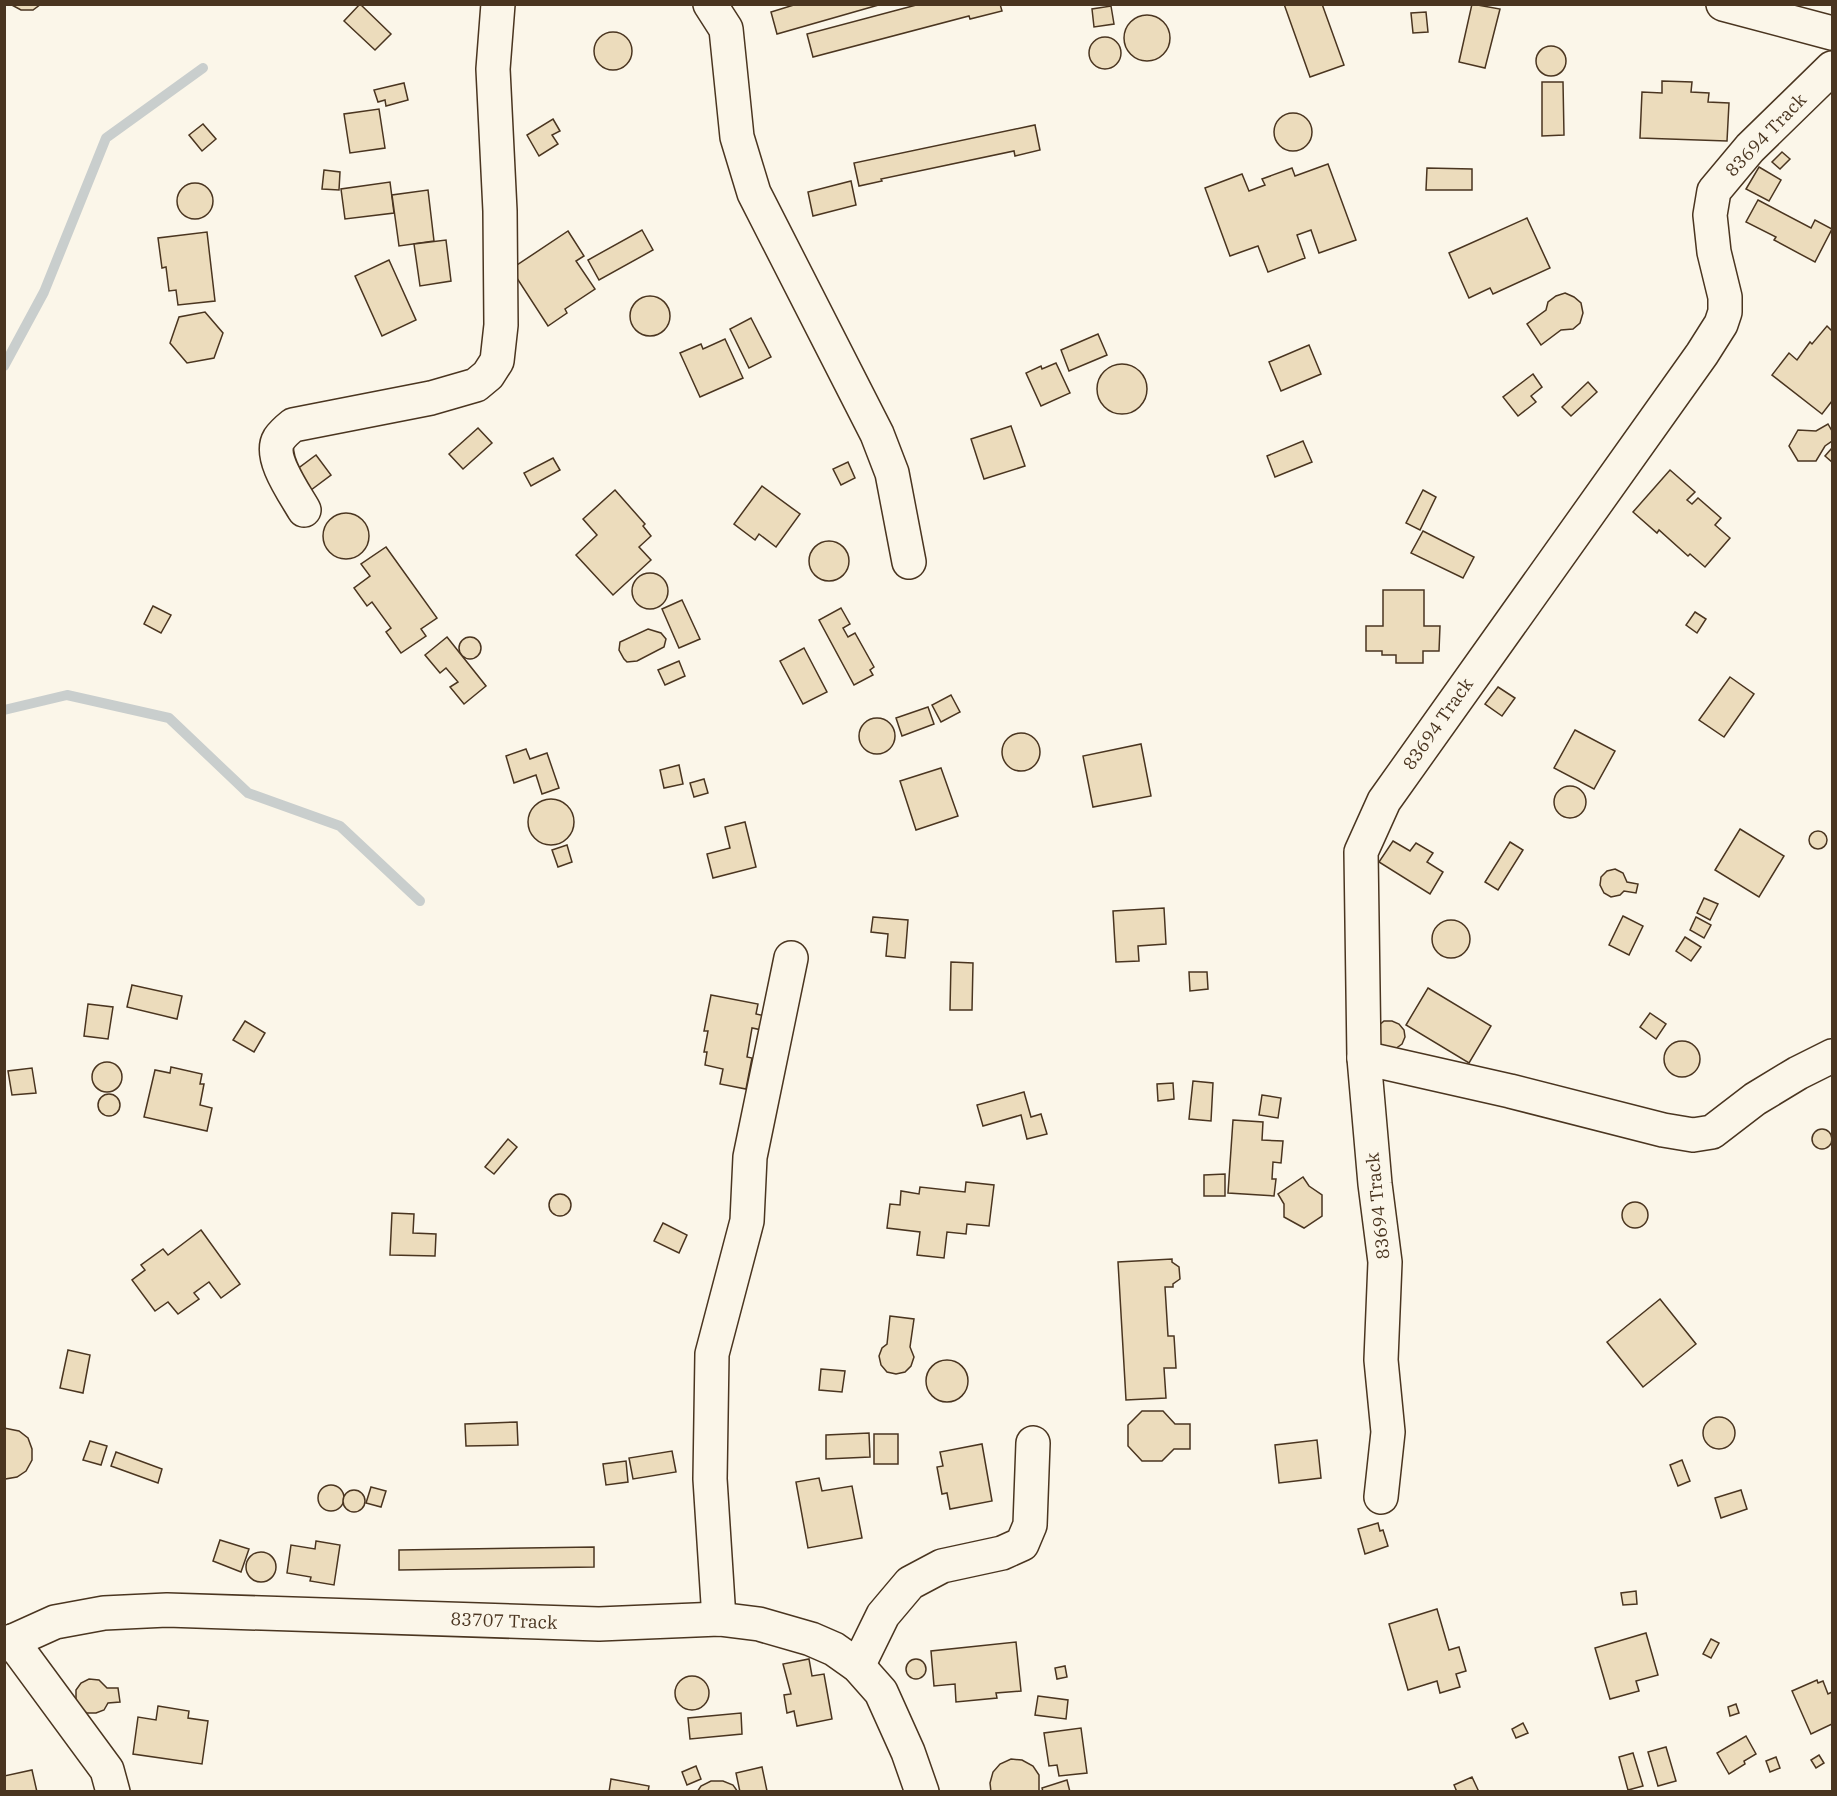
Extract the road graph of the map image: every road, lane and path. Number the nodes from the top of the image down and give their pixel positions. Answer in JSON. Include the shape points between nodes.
{"nodes":[{"id":1,"x":498,"y":4,"type":"edge"},
{"id":2,"x":710,"y":4,"type":"edge"},
{"id":3,"x":1734,"y":6,"type":"edge"},
{"id":4,"x":1833,"y":33,"type":"edge"},
{"id":5,"x":1833,"y":68,"type":"edge"},
{"id":6,"x":304,"y":510,"type":"dead end"},
{"id":7,"x":909,"y":562,"type":"dead end"},
{"id":8,"x":791,"y":958,"type":"dead end"},
{"id":9,"x":1833,"y":1056,"type":"edge"},
{"id":10,"x":1364,"y":1058,"type":"junction"},
{"id":11,"x":1033,"y":1443,"type":"dead end"},
{"id":12,"x":1381,"y":1497,"type":"dead end"},
{"id":13,"x":719,"y":1619,"type":"junction"},
{"id":14,"x":8,"y":1643,"type":"edge"},
{"id":15,"x":858,"y":1666,"type":"junction"},
{"id":16,"x":113,"y":1791,"type":"edge"},
{"id":17,"x":922,"y":1791,"type":"edge"}],
"edges":[{"from":1,"to":6,"type":"street","via":[[493,69],[500,211],[501,325],[497,362],[476,385],[431,398],[293,425],[278,440],[276,448],[278,462]]},
{"from":2,"to":7,"type":"street","via":[[726,29],[737,137],[754,193],[877,434],[892,473]]},
{"from":3,"to":4,"type":"street"},
{"from":5,"to":10,"type":"street","name":"83694 Track","via":[[1750,148],[1714,191],[1710,215],[1725,297],[1721,324],[1384,801],[1361,852]]},
{"from":8,"to":13,"type":"street","via":[[750,1157],[747,1221],[712,1354],[710,1479]]},
{"from":9,"to":10,"type":"street","via":[[1755,1099],[1712,1132],[1693,1135]]},
{"from":10,"to":12,"type":"street","name":"83694 Track","via":[[1385,1262],[1381,1360],[1388,1432]]},
{"from":11,"to":15,"type":"street","via":[[1030,1524],[1022,1544],[1002,1553],[942,1566],[910,1583],[883,1615]]},
{"from":13,"to":14,"type":"street","name":"83707 Track","via":[[599,1624],[167,1610],[104,1613],[65,1620]]},
{"from":13,"to":15,"type":"street","name":"83707 Track","via":[[759,1624],[811,1639]]},
{"from":14,"to":16,"type":"street","via":[[107,1770]]},
{"from":15,"to":17,"type":"street","name":"83707 Track","via":[[881,1692]]}]}
